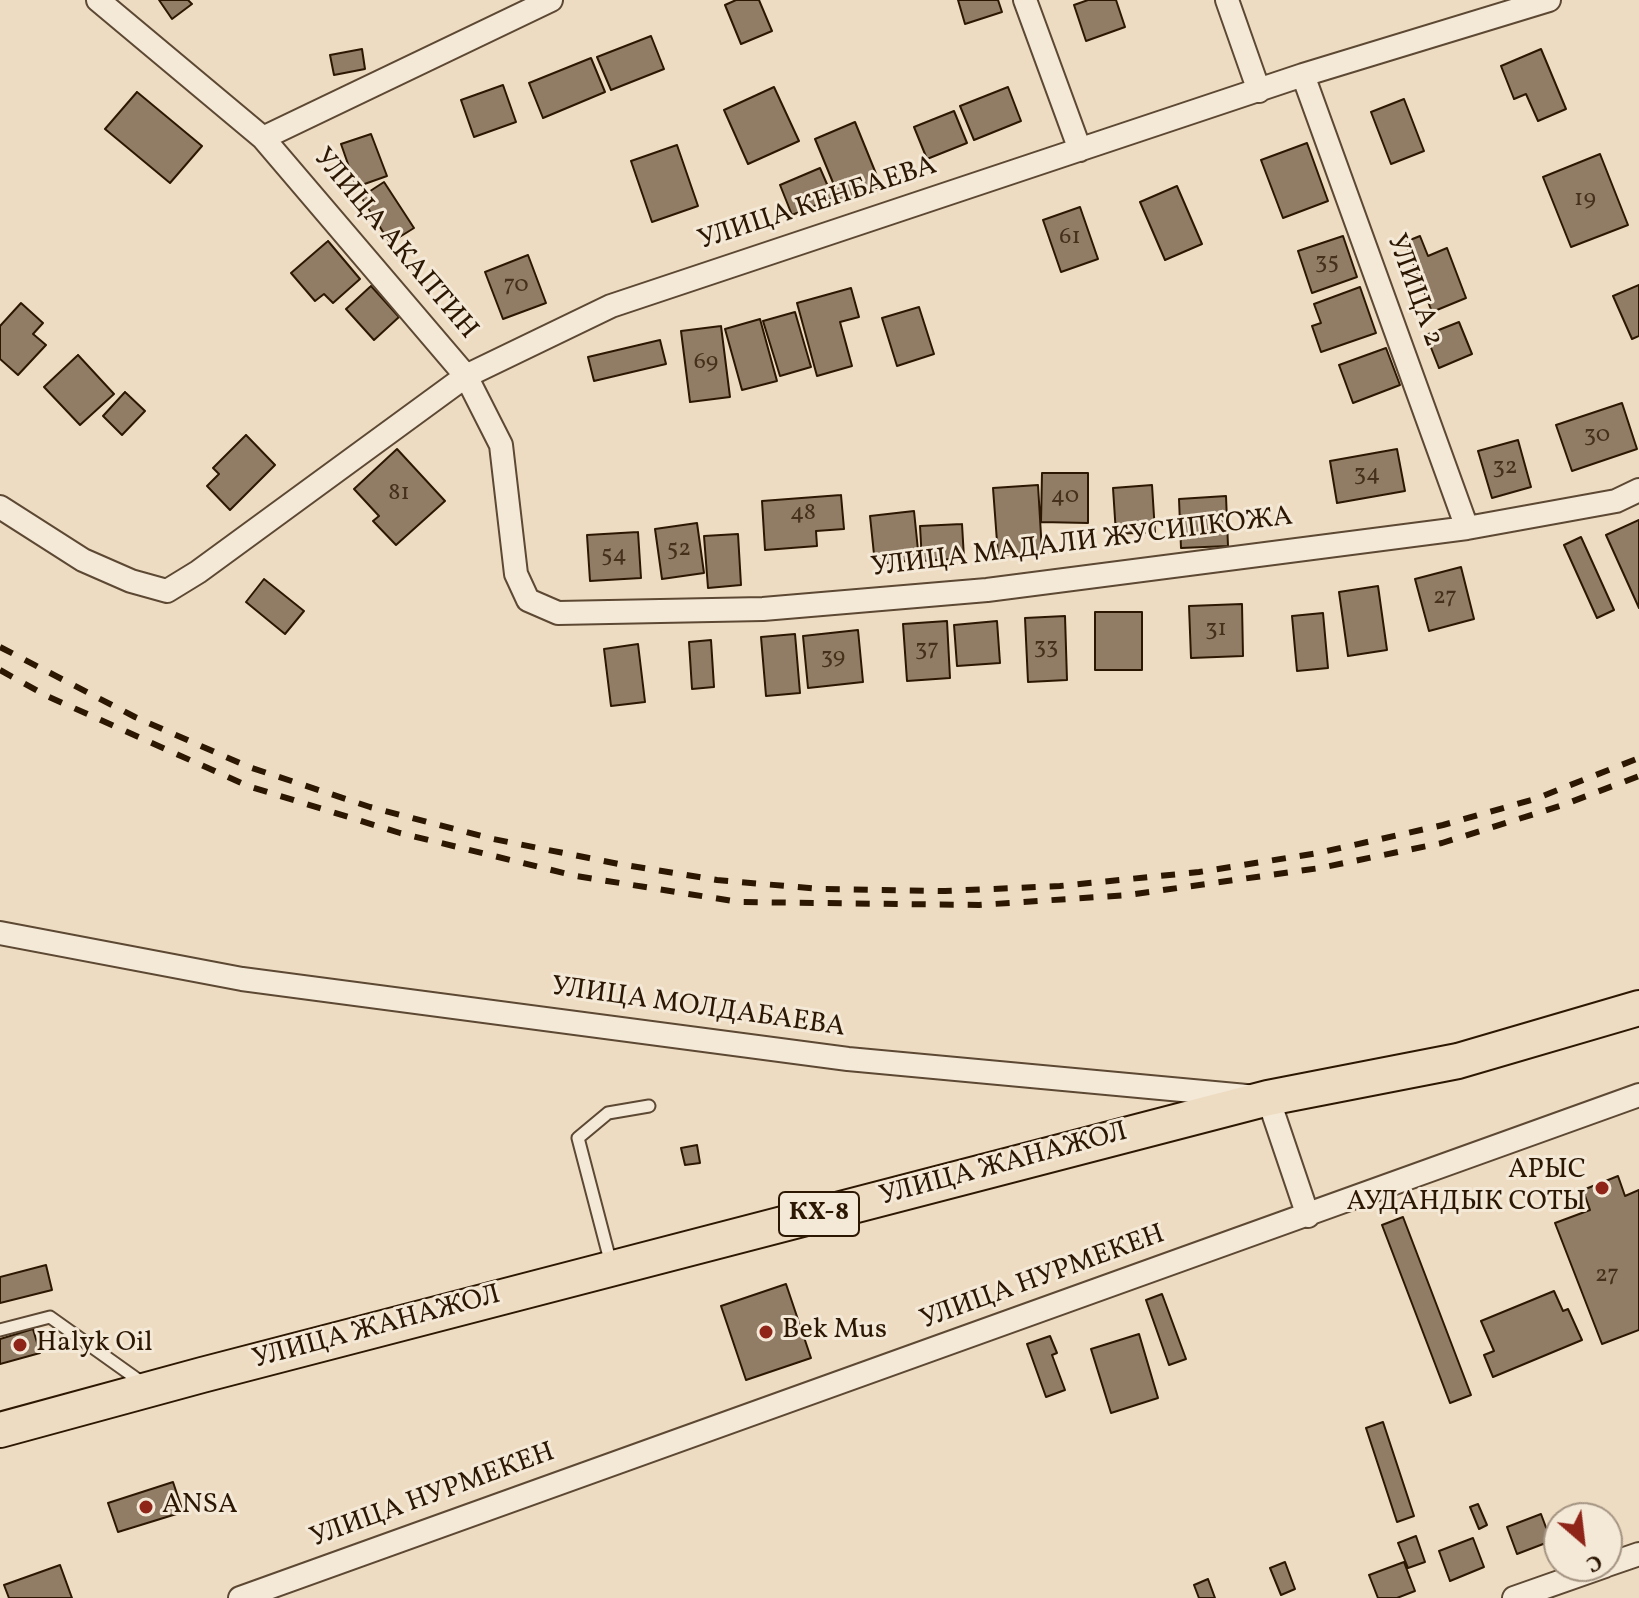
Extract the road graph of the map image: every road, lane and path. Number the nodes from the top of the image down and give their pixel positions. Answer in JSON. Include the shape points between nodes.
{"nodes":[{"id":1,"x":98,"y":0,"type":"edge"},
{"id":2,"x":551,"y":0,"type":"edge"},
{"id":3,"x":1025,"y":0,"type":"edge"},
{"id":4,"x":1227,"y":0,"type":"edge"},
{"id":5,"x":1549,"y":0,"type":"edge"},
{"id":6,"x":1303,"y":75,"type":"junction"},
{"id":7,"x":1259,"y":91,"type":"junction"},
{"id":8,"x":263,"y":138,"type":"junction"},
{"id":9,"x":1080,"y":150,"type":"junction"},
{"id":10,"x":466,"y":376,"type":"junction"},
{"id":11,"x":1639,"y":490,"type":"edge"},
{"id":12,"x":0,"y":507,"type":"edge"},
{"id":13,"x":1467,"y":528,"type":"junction"},
{"id":14,"x":528,"y":600,"type":"joint"},
{"id":15,"x":0,"y":933,"type":"edge"},
{"id":16,"x":1639,"y":1008,"type":"edge"},
{"id":17,"x":1639,"y":1095,"type":"edge"},
{"id":18,"x":1268,"y":1098,"type":"junction"},
{"id":19,"x":649,"y":1106,"type":"dead end"},
{"id":20,"x":1308,"y":1216,"type":"junction"},
{"id":21,"x":613,"y":1268,"type":"junction"},
{"id":22,"x":0,"y":1330,"type":"edge"},
{"id":23,"x":151,"y":1389,"type":"junction"},
{"id":24,"x":0,"y":1430,"type":"edge"},
{"id":25,"x":1560,"y":1582,"type":"edge"},
{"id":26,"x":248,"y":1597,"type":"edge"},
{"id":27,"x":1514,"y":1598,"type":"edge"}],
"edges":[{"from":1,"to":8,"type":"street","name":"УЛИЦА АКАПТИН"},
{"from":2,"to":8,"type":"street"},
{"from":3,"to":9,"type":"street"},
{"from":4,"to":7,"type":"street"},
{"from":5,"to":6,"type":"street","name":"УЛИЦА КЕНБАЕВА"},
{"from":6,"to":7,"type":"street","name":"УЛИЦА КЕНБАЕВА"},
{"from":6,"to":13,"type":"street","name":"УЛИЦА 2"},
{"from":7,"to":9,"type":"street","name":"УЛИЦА КЕНБАЕВА"},
{"from":8,"to":10,"type":"street","name":"УЛИЦА АКАПТИН"},
{"from":9,"to":10,"type":"street","name":"УЛИЦА КЕНБАЕВА","via":[[611,306]]},
{"from":10,"to":12,"type":"street","name":"УЛИЦА КЕНБАЕВА","via":[[167,591],[83,560]]},
{"from":10,"to":14,"type":"street","name":"УЛИЦА АКАПТИН","via":[[501,445],[516,574]]},
{"from":11,"to":13,"type":"street","name":"УЛИЦА МАДАЛИ ЖУСИПКОЖА","via":[[1616,501]]},
{"from":13,"to":14,"type":"street","name":"УЛИЦА МАДАЛИ ЖУСИПКОЖА","via":[[987,590],[763,609],[558,613]]},
{"from":15,"to":18,"type":"street","name":"УЛИЦА МОЛДАБАЕВА","via":[[242,979],[817,1055]]},
{"from":16,"to":18,"type":"main road","name":"УЛИЦА ЖАНАЖОЛ","number":"КХ-8","via":[[1458,1061]]},
{"from":17,"to":20,"type":"street","name":"УЛИЦА НУРМЕКЕН"},
{"from":18,"to":20,"type":"street"},
{"from":18,"to":21,"type":"main road","name":"УЛИЦА ЖАНАЖОЛ","number":"КХ-8"},
{"from":19,"to":21,"type":"lane","via":[[608,1113],[578,1138]]},
{"from":20,"to":26,"type":"street","name":"УЛИЦА НУРМЕКЕН"},
{"from":21,"to":23,"type":"main road","name":"УЛИЦА ЖАНАЖОЛ","number":"КХ-8"},
{"from":22,"to":23,"type":"lane","via":[[50,1317]]},
{"from":23,"to":24,"type":"main road","name":"УЛИЦА ЖАНАЖОЛ","number":"КХ-8"},
{"from":25,"to":27,"type":"street"}]}
